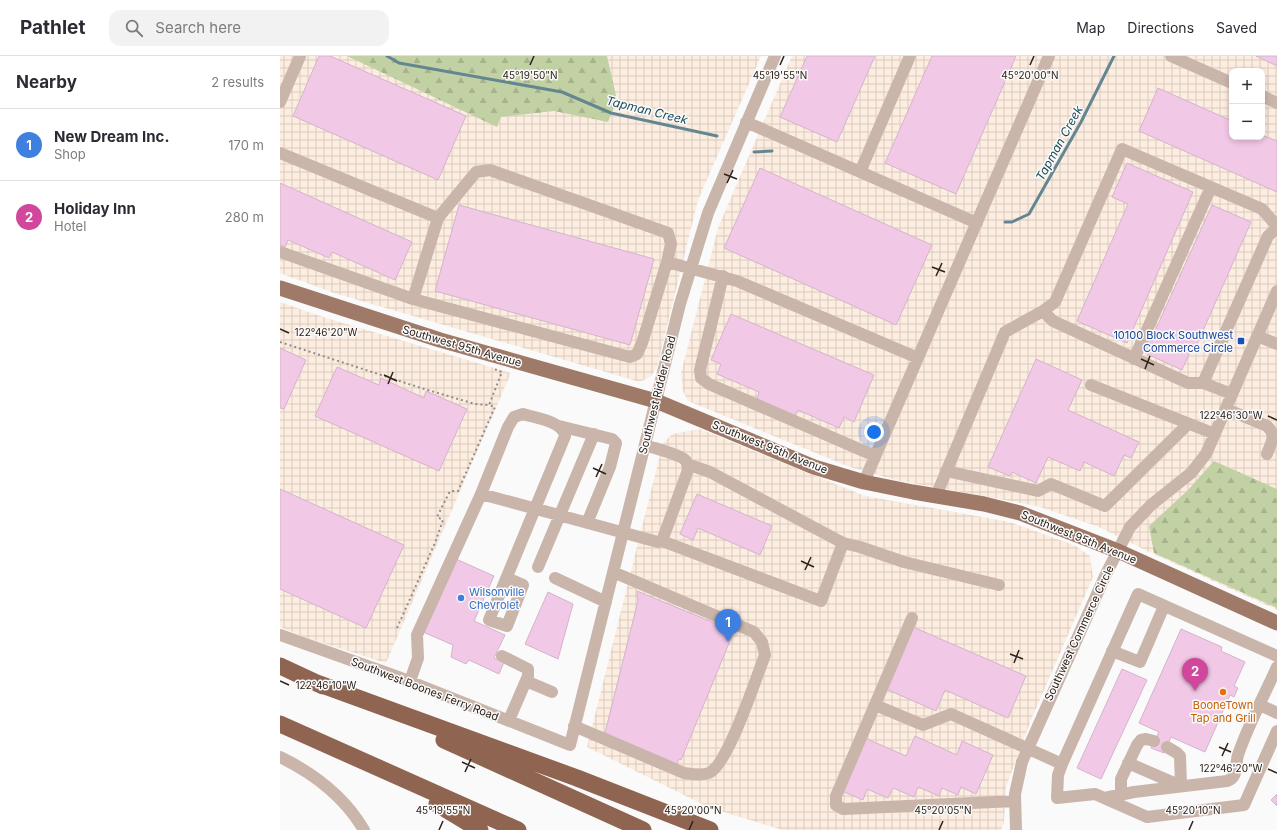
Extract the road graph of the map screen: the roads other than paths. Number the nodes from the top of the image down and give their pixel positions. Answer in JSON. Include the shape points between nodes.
{"nodes":[{"id":1,"x":300,"y":56,"type":"edge"},
{"id":2,"x":775,"y":56,"type":"edge"},
{"id":3,"x":910,"y":56,"type":"edge"},
{"id":4,"x":1049,"y":56,"type":"edge"},
{"id":5,"x":1171,"y":56,"type":"edge"},
{"id":6,"x":1229,"y":82,"type":"edge"},
{"id":7,"x":1265,"y":97,"type":"edge"},
{"id":8,"x":280,"y":102,"type":"edge"},
{"id":9,"x":1277,"y":102,"type":"edge"},
{"id":10,"x":746,"y":122,"type":"junction"},
{"id":11,"x":280,"y":153,"type":"edge"},
{"id":12,"x":860,"y":172,"type":"junction"},
{"id":13,"x":1211,"y":187,"type":"junction"},
{"id":14,"x":438,"y":218,"type":"junction"},
{"id":15,"x":977,"y":223,"type":"junction"},
{"id":16,"x":1277,"y":227,"type":"edge"},
{"id":17,"x":280,"y":252,"type":"edge"},
{"id":18,"x":667,"y":262,"type":"junction"},
{"id":19,"x":690,"y":268,"type":"junction"},
{"id":20,"x":723,"y":276,"type":"junction"},
{"id":21,"x":280,"y":288,"type":"edge"},
{"id":22,"x":1277,"y":291,"type":"edge"},
{"id":23,"x":413,"y":299,"type":"junction"},
{"id":24,"x":1043,"y":310,"type":"junction"},
{"id":25,"x":1257,"y":336,"type":"junction"},
{"id":26,"x":1277,"y":344,"type":"edge"},
{"id":27,"x":918,"y":358,"type":"junction"},
{"id":28,"x":1134,"y":359,"type":"junction"},
{"id":29,"x":1203,"y":383,"type":"junction"},
{"id":30,"x":1091,"y":385,"type":"dead end"},
{"id":31,"x":1232,"y":394,"type":"junction"},
{"id":32,"x":656,"y":401,"type":"junction"},
{"id":33,"x":1226,"y":409,"type":"junction"},
{"id":34,"x":1188,"y":424,"type":"junction"},
{"id":35,"x":559,"y":426,"type":"junction"},
{"id":36,"x":594,"y":434,"type":"junction"},
{"id":37,"x":1215,"y":434,"type":"junction"},
{"id":38,"x":645,"y":445,"type":"junction"},
{"id":39,"x":1267,"y":454,"type":"dead end"},
{"id":40,"x":875,"y":456,"type":"junction"},
{"id":41,"x":687,"y":464,"type":"junction"},
{"id":42,"x":946,"y":471,"type":"junction"},
{"id":43,"x":864,"y":482,"type":"junction"},
{"id":44,"x":481,"y":494,"type":"junction"},
{"id":45,"x":936,"y":496,"type":"junction"},
{"id":46,"x":536,"y":509,"type":"junction"},
{"id":47,"x":561,"y":516,"type":"junction"},
{"id":48,"x":586,"y":523,"type":"junction"},
{"id":49,"x":622,"y":534,"type":"junction"},
{"id":50,"x":662,"y":541,"type":"junction"},
{"id":51,"x":842,"y":543,"type":"junction"},
{"id":52,"x":1118,"y":551,"type":"junction"},
{"id":53,"x":538,"y":567,"type":"dead end"},
{"id":54,"x":613,"y":572,"type":"junction"},
{"id":55,"x":507,"y":578,"type":"dead end"},
{"id":56,"x":556,"y":578,"type":"dead end"},
{"id":57,"x":999,"y":585,"type":"dead end"},
{"id":58,"x":606,"y":602,"type":"junction"},
{"id":59,"x":1164,"y":606,"type":"junction"},
{"id":60,"x":912,"y":618,"type":"dead end"},
{"id":61,"x":1277,"y":623,"type":"edge"},
{"id":62,"x":280,"y":635,"type":"edge"},
{"id":63,"x":1112,"y":651,"type":"junction"},
{"id":64,"x":502,"y":656,"type":"dead end"},
{"id":65,"x":1277,"y":656,"type":"edge"},
{"id":66,"x":280,"y":666,"type":"edge"},
{"id":67,"x":1277,"y":667,"type":"edge"},
{"id":68,"x":410,"y":681,"type":"junction"},
{"id":69,"x":526,"y":681,"type":"junction"},
{"id":70,"x":314,"y":682,"type":"junction"},
{"id":71,"x":552,"y":692,"type":"dead end"},
{"id":72,"x":875,"y":705,"type":"junction"},
{"id":73,"x":1260,"y":705,"type":"junction"},
{"id":74,"x":1277,"y":713,"type":"edge"},
{"id":75,"x":509,"y":720,"type":"junction"},
{"id":76,"x":280,"y":724,"type":"edge"},
{"id":77,"x":574,"y":726,"type":"junction"},
{"id":78,"x":1277,"y":731,"type":"edge"},
{"id":79,"x":1154,"y":742,"type":"dead end"},
{"id":80,"x":570,"y":745,"type":"joint"},
{"id":81,"x":1167,"y":747,"type":"dead end"},
{"id":82,"x":1027,"y":750,"type":"junction"},
{"id":83,"x":280,"y":757,"type":"edge"},
{"id":84,"x":1128,"y":763,"type":"junction"},
{"id":85,"x":1062,"y":764,"type":"junction"},
{"id":86,"x":380,"y":769,"type":"junction"},
{"id":87,"x":1236,"y":773,"type":"junction"},
{"id":88,"x":1255,"y":782,"type":"junction"},
{"id":89,"x":1181,"y":786,"type":"junction"},
{"id":90,"x":1121,"y":794,"type":"junction"},
{"id":91,"x":1104,"y":798,"type":"junction"},
{"id":92,"x":1015,"y":801,"type":"junction"},
{"id":93,"x":364,"y":830,"type":"edge"},
{"id":94,"x":480,"y":830,"type":"edge"},
{"id":95,"x":518,"y":830,"type":"edge"},
{"id":96,"x":642,"y":830,"type":"edge"},
{"id":97,"x":710,"y":830,"type":"edge"},
{"id":98,"x":1016,"y":830,"type":"edge"}],
"edges":[{"from":1,"to":8,"type":"street"},
{"from":2,"to":10,"type":"street","name":"Southwest Ridder Road"},
{"from":3,"to":12,"type":"street"},
{"from":4,"to":15,"type":"street"},
{"from":5,"to":6,"type":"street"},
{"from":7,"to":9,"type":"street"},
{"from":10,"to":12,"type":"street"},
{"from":10,"to":19,"type":"street","name":"Southwest Ridder Road","via":[[708,213]]},
{"from":11,"to":14,"type":"street"},
{"from":12,"to":15,"type":"street"},
{"from":13,"to":16,"type":"street","via":[[1262,209]]},
{"from":13,"to":24,"type":"street","via":[[1122,149],[1055,302]]},
{"from":13,"to":28,"type":"street"},
{"from":14,"to":18,"type":"street","via":[[476,172],[490,170],[668,233],[671,244]]},
{"from":14,"to":23,"type":"street"},
{"from":15,"to":27,"type":"street"},
{"from":16,"to":29,"type":"street","via":[[1268,236]]},
{"from":17,"to":23,"type":"street"},
{"from":18,"to":19,"type":"street"},
{"from":18,"to":23,"type":"street","via":[[642,342],[637,354],[630,357]]},
{"from":19,"to":20,"type":"street"},
{"from":19,"to":32,"type":"street","name":"Southwest Ridder Road"},
{"from":20,"to":27,"type":"street"},
{"from":20,"to":40,"type":"street","via":[[700,370],[701,378],[709,384]]},
{"from":21,"to":32,"type":"main road","name":"Southwest 95th Avenue","via":[[440,340]]},
{"from":22,"to":25,"type":"street","name":"Southwest Commerce Circle"},
{"from":24,"to":28,"type":"street","via":[[1053,321]]},
{"from":24,"to":42,"type":"street","via":[[1005,332]]},
{"from":25,"to":26,"type":"street"},
{"from":25,"to":31,"type":"street","name":"Southwest Commerce Circle"},
{"from":27,"to":40,"type":"street"},
{"from":28,"to":29,"type":"street","via":[[1188,383]]},
{"from":29,"to":31,"type":"street"},
{"from":30,"to":34,"type":"street"},
{"from":31,"to":33,"type":"street","name":"Southwest Commerce Circle"},
{"from":32,"to":38,"type":"street","name":"Southwest Ridder Road"},
{"from":32,"to":43,"type":"main road","name":"Southwest 95th Avenue","via":[[814,467]]},
{"from":33,"to":37,"type":"street","name":"Southwest Commerce Circle"},
{"from":33,"to":39,"type":"street","via":[[1267,426],[1272,431],[1273,438]]},
{"from":34,"to":37,"type":"street"},
{"from":34,"to":42,"type":"street","via":[[1105,506],[1051,484],[1038,491]]},
{"from":35,"to":36,"type":"street"},
{"from":35,"to":44,"type":"street","via":[[523,414],[514,417]]},
{"from":35,"to":46,"type":"street","via":[[565,436]]},
{"from":36,"to":47,"type":"street"},
{"from":36,"to":48,"type":"street","via":[[612,439],[616,443],[610,466]]},
{"from":37,"to":52,"type":"street","name":"Southwest Commerce Circle","via":[[1206,454],[1191,473],[1145,510],[1130,527]]},
{"from":38,"to":41,"type":"street","via":[[680,457],[686,460]]},
{"from":38,"to":49,"type":"street","name":"Southwest Ridder Road"},
{"from":40,"to":43,"type":"street"},
{"from":41,"to":50,"type":"street","via":[[688,470]]},
{"from":41,"to":51,"type":"street","via":[[710,472]]},
{"from":42,"to":45,"type":"street"},
{"from":43,"to":45,"type":"main road","name":"Southwest 95th Avenue"},
{"from":44,"to":46,"type":"street"},
{"from":44,"to":68,"type":"street","via":[[417,635],[418,658]]},
{"from":45,"to":52,"type":"main road","name":"Southwest 95th Avenue","via":[[1020,513]]},
{"from":46,"to":47,"type":"street"},
{"from":46,"to":55,"type":"street"},
{"from":47,"to":48,"type":"street"},
{"from":47,"to":53,"type":"street"},
{"from":48,"to":49,"type":"street"},
{"from":49,"to":50,"type":"street"},
{"from":49,"to":54,"type":"street","name":"Southwest Ridder Road"},
{"from":50,"to":51,"type":"street","via":[[821,601]]},
{"from":51,"to":57,"type":"street","via":[[904,562]]},
{"from":52,"to":61,"type":"main road","name":"Southwest 95th Avenue"},
{"from":52,"to":82,"type":"street","name":"Southwest Commerce Circle"},
{"from":54,"to":58,"type":"street","name":"Southwest Ridder Road"},
{"from":54,"to":77,"type":"street","via":[[754,632],[762,642],[765,656],[729,746],[721,762],[709,773],[684,773]]},
{"from":56,"to":58,"type":"street"},
{"from":58,"to":77,"type":"street","name":"Southwest Ridder Road"},
{"from":59,"to":63,"type":"street","via":[[1140,662]]},
{"from":59,"to":63,"type":"street","via":[[1138,594]]},
{"from":59,"to":65,"type":"street"},
{"from":60,"to":72,"type":"street"},
{"from":62,"to":68,"type":"street","name":"Southwest Boones Ferry Road"},
{"from":63,"to":85,"type":"street"},
{"from":64,"to":69,"type":"street","via":[[528,669]]},
{"from":66,"to":70,"type":"highway"},
{"from":67,"to":73,"type":"street"},
{"from":68,"to":75,"type":"street","name":"Southwest Boones Ferry Road"},
{"from":69,"to":71,"type":"street"},
{"from":69,"to":75,"type":"street"},
{"from":70,"to":96,"type":"highway"},
{"from":70,"to":97,"type":"highway","via":[[577,778]]},
{"from":72,"to":82,"type":"street","via":[[923,725],[951,714]]},
{"from":72,"to":92,"type":"street","via":[[836,796],[836,806],[843,809]]},
{"from":73,"to":74,"type":"street"},
{"from":73,"to":87,"type":"street","via":[[1238,754]]},
{"from":75,"to":80,"type":"street","name":"Southwest Boones Ferry Road"},
{"from":76,"to":86,"type":"highway"},
{"from":77,"to":80,"type":"street","name":"Southwest Ridder Road"},
{"from":78,"to":88,"type":"street"},
{"from":79,"to":84,"type":"street","via":[[1141,740]]},
{"from":81,"to":89,"type":"street","via":[[1180,756]]},
{"from":82,"to":85,"type":"street"},
{"from":82,"to":92,"type":"street","name":"Southwest Commerce Circle","via":[[1018,778]]},
{"from":83,"to":93,"type":"street","via":[[305,770],[328,787],[350,809]]},
{"from":84,"to":89,"type":"street"},
{"from":84,"to":90,"type":"street","via":[[1121,779]]},
{"from":85,"to":91,"type":"street","via":[[1058,775],[1057,798],[1095,794]]},
{"from":86,"to":94,"type":"highway"},
{"from":86,"to":95,"type":"highway"},
{"from":87,"to":88,"type":"street"},
{"from":87,"to":89,"type":"street","via":[[1227,781]]},
{"from":88,"to":91,"type":"street","via":[[1244,805],[1147,817]]},
{"from":89,"to":90,"type":"street"},
{"from":90,"to":91,"type":"street"},
{"from":92,"to":98,"type":"street","name":"Southwest Commerce Circle"}]}
